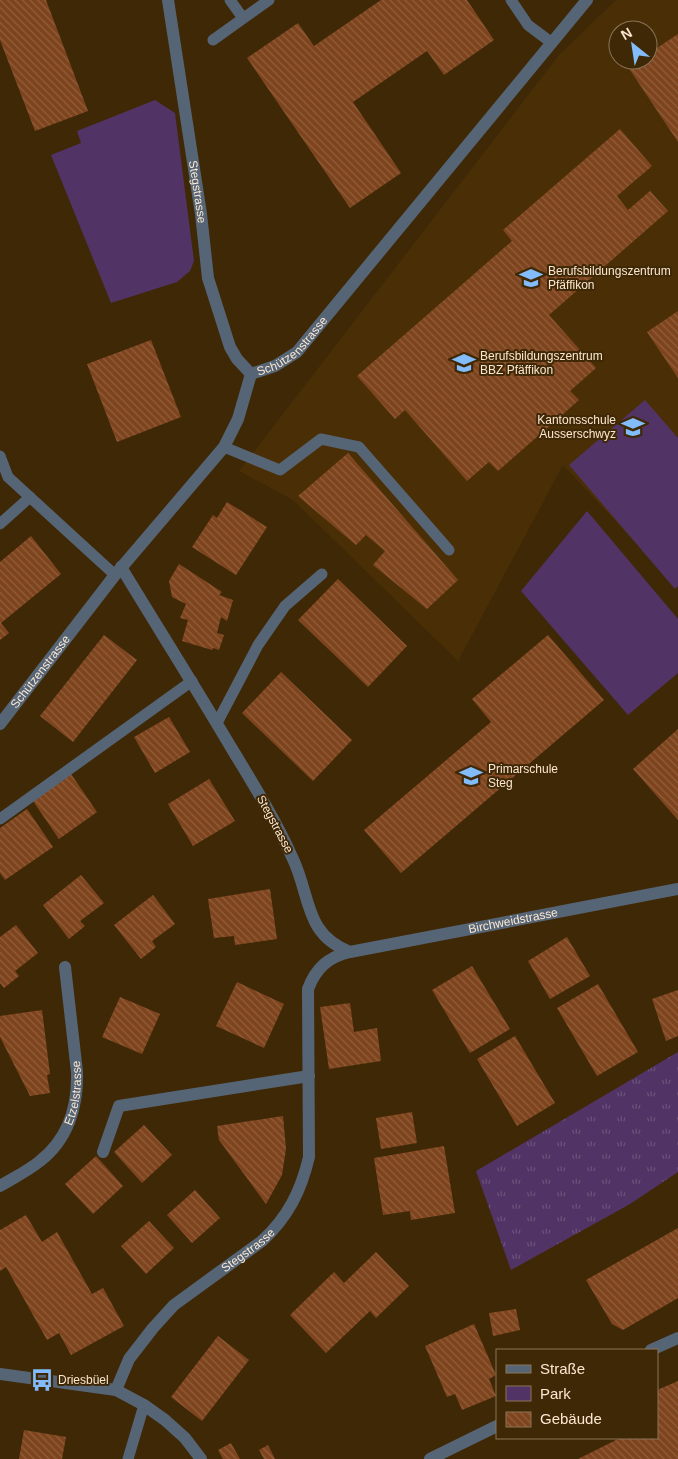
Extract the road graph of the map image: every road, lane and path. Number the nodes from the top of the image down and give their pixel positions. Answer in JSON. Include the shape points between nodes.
{"nodes":[{"id":1,"x":168,"y":0,"type":"edge"},
{"id":2,"x":230,"y":0,"type":"edge"},
{"id":3,"x":269,"y":0,"type":"edge"},
{"id":4,"x":511,"y":0,"type":"edge"},
{"id":5,"x":587,"y":0,"type":"edge"},
{"id":6,"x":243,"y":18,"type":"junction"},
{"id":7,"x":213,"y":40,"type":"dead end"},
{"id":8,"x":552,"y":43,"type":"junction"},
{"id":9,"x":251,"y":374,"type":"junction"},
{"id":10,"x":224,"y":447,"type":"junction"},
{"id":11,"x":0,"y":456,"type":"edge"},
{"id":12,"x":30,"y":497,"type":"junction"},
{"id":13,"x":0,"y":524,"type":"edge"},
{"id":14,"x":449,"y":550,"type":"dead end"},
{"id":15,"x":118,"y":571,"type":"junction"},
{"id":16,"x":322,"y":574,"type":"dead end"},
{"id":17,"x":192,"y":681,"type":"junction"},
{"id":18,"x":217,"y":723,"type":"junction"},
{"id":19,"x":0,"y":724,"type":"edge"},
{"id":20,"x":0,"y":819,"type":"edge"},
{"id":21,"x":678,"y":889,"type":"edge"},
{"id":22,"x":350,"y":952,"type":"junction"},
{"id":23,"x":65,"y":966,"type":"dead end"},
{"id":24,"x":309,"y":1076,"type":"junction"},
{"id":25,"x":102,"y":1152,"type":"dead end"},
{"id":26,"x":0,"y":1186,"type":"edge"},
{"id":27,"x":678,"y":1338,"type":"edge"},
{"id":28,"x":654,"y":1349,"type":"edge"},
{"id":29,"x":0,"y":1374,"type":"edge"},
{"id":30,"x":116,"y":1390,"type":"junction"},
{"id":31,"x":144,"y":1405,"type":"junction"},
{"id":32,"x":496,"y":1426,"type":"edge"},
{"id":33,"x":128,"y":1459,"type":"edge"},
{"id":34,"x":201,"y":1459,"type":"edge"},
{"id":35,"x":430,"y":1459,"type":"edge"}],
"edges":[{"from":1,"to":9,"type":"street","name":"Stegstrasse","via":[[208,278],[226,338],[237,359]]},
{"from":2,"to":6,"type":"lane"},
{"from":3,"to":6,"type":"lane"},
{"from":4,"to":8,"type":"lane","via":[[528,25]]},
{"from":5,"to":8,"type":"street","name":"Schützenstrasse"},
{"from":6,"to":7,"type":"lane"},
{"from":8,"to":9,"type":"street","name":"Schützenstrasse","via":[[297,352],[276,366]]},
{"from":9,"to":10,"type":"street","name":"Schützenstrasse","via":[[238,419]]},
{"from":10,"to":14,"type":"lane","via":[[280,470],[321,440],[360,447]]},
{"from":10,"to":15,"type":"street","name":"Schützenstrasse"},
{"from":11,"to":12,"type":"lane","via":[[8,477]]},
{"from":12,"to":13,"type":"lane"},
{"from":12,"to":15,"type":"lane"},
{"from":15,"to":17,"type":"street","name":"Stegstrasse"},
{"from":15,"to":19,"type":"street","name":"Schützenstrasse"},
{"from":16,"to":18,"type":"lane","via":[[286,606],[258,645]]},
{"from":17,"to":18,"type":"street","name":"Stegstrasse"},
{"from":17,"to":20,"type":"lane"},
{"from":18,"to":22,"type":"street","name":"Stegstrasse","via":[[280,830],[297,866],[314,922],[328,940]]},
{"from":21,"to":22,"type":"street","name":"Birchweidstrasse"},
{"from":22,"to":24,"type":"street","name":"Stegstrasse","via":[[323,964],[308,989]]},
{"from":23,"to":26,"type":"street","name":"Etzelstrasse","via":[[78,1072],[75,1105],[62,1137],[52,1150]]},
{"from":24,"to":25,"type":"street","via":[[118,1106]]},
{"from":24,"to":30,"type":"street","name":"Stegstrasse","via":[[309,1157],[299,1190],[286,1215],[262,1241],[174,1305],[129,1359]]},
{"from":27,"to":28,"type":"street"},
{"from":29,"to":30,"type":"street"},
{"from":30,"to":31,"type":"street"},
{"from":31,"to":33,"type":"lane"},
{"from":31,"to":34,"type":"street","via":[[185,1438]]},
{"from":32,"to":35,"type":"street"}]}
